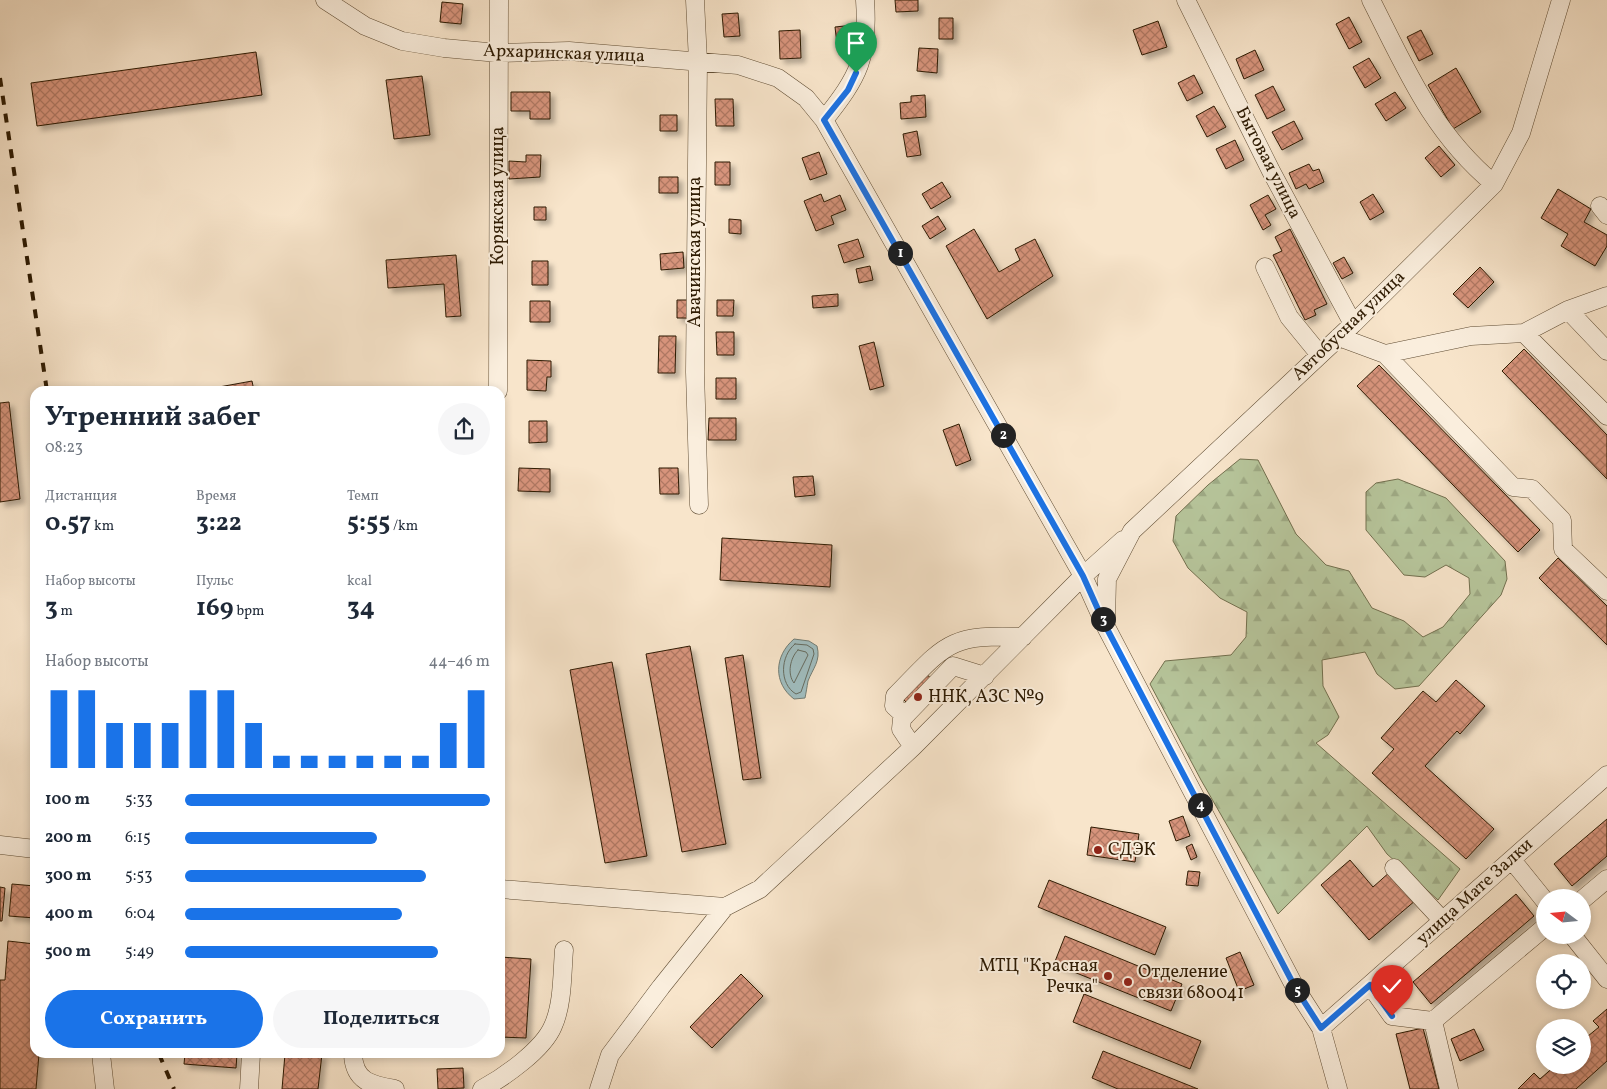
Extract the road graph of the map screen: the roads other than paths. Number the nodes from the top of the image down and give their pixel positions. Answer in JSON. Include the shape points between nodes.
{"nodes":[{"id":1,"x":326,"y":0,"type":"edge"},
{"id":2,"x":499,"y":0,"type":"edge"},
{"id":3,"x":695,"y":0,"type":"edge"},
{"id":4,"x":865,"y":0,"type":"edge"},
{"id":5,"x":1186,"y":0,"type":"edge"},
{"id":6,"x":1371,"y":0,"type":"edge"},
{"id":7,"x":1561,"y":0,"type":"edge"},
{"id":8,"x":498,"y":53,"type":"junction"},
{"id":9,"x":698,"y":61,"type":"junction"},
{"id":10,"x":824,"y":120,"type":"junction"},
{"id":11,"x":1494,"y":184,"type":"junction"},
{"id":12,"x":1265,"y":267,"type":"dead end"},
{"id":13,"x":1607,"y":296,"type":"edge"},
{"id":14,"x":1568,"y":310,"type":"junction"},
{"id":15,"x":1352,"y":324,"type":"junction"},
{"id":16,"x":1524,"y":333,"type":"junction"},
{"id":17,"x":1338,"y":337,"type":"junction"},
{"id":18,"x":1607,"y":351,"type":"edge"},
{"id":19,"x":1320,"y":354,"type":"junction"},
{"id":20,"x":1386,"y":354,"type":"junction"},
{"id":21,"x":498,"y":386,"type":"edge"},
{"id":22,"x":1607,"y":416,"type":"edge"},
{"id":23,"x":699,"y":505,"type":"dead end"},
{"id":24,"x":1132,"y":531,"type":"junction"},
{"id":25,"x":1083,"y":576,"type":"junction"},
{"id":26,"x":1607,"y":591,"type":"edge"},
{"id":27,"x":1105,"y":625,"type":"junction"},
{"id":28,"x":1023,"y":637,"type":"junction"},
{"id":29,"x":985,"y":676,"type":"junction"},
{"id":30,"x":905,"y":716,"type":"junction"},
{"id":31,"x":913,"y":748,"type":"junction"},
{"id":32,"x":1607,"y":775,"type":"edge"},
{"id":33,"x":0,"y":845,"type":"edge"},
{"id":34,"x":30,"y":848,"type":"edge"},
{"id":35,"x":1512,"y":860,"type":"junction"},
{"id":36,"x":1394,"y":868,"type":"dead end"},
{"id":37,"x":1607,"y":879,"type":"edge"},
{"id":38,"x":505,"y":889,"type":"edge"},
{"id":39,"x":1536,"y":890,"type":"edge"},
{"id":40,"x":1591,"y":892,"type":"edge"},
{"id":41,"x":725,"y":908,"type":"junction"},
{"id":42,"x":1443,"y":921,"type":"junction"},
{"id":43,"x":1536,"y":935,"type":"edge"},
{"id":44,"x":1579,"y":944,"type":"edge"},
{"id":45,"x":564,"y":950,"type":"dead end"},
{"id":46,"x":1607,"y":979,"type":"edge"},
{"id":47,"x":1370,"y":985,"type":"junction"},
{"id":48,"x":1433,"y":1021,"type":"junction"},
{"id":49,"x":1321,"y":1028,"type":"junction"},
{"id":50,"x":101,"y":1058,"type":"edge"},
{"id":51,"x":251,"y":1058,"type":"edge"},
{"id":52,"x":353,"y":1058,"type":"edge"},
{"id":53,"x":105,"y":1089,"type":"edge"},
{"id":54,"x":248,"y":1089,"type":"edge"},
{"id":55,"x":396,"y":1089,"type":"edge"},
{"id":56,"x":482,"y":1089,"type":"edge"},
{"id":57,"x":599,"y":1089,"type":"edge"},
{"id":58,"x":1338,"y":1089,"type":"edge"},
{"id":59,"x":1449,"y":1089,"type":"edge"}],
"edges":[{"from":1,"to":8,"type":"street","name":"Архаринская улица","via":[[366,26],[402,41]]},
{"from":2,"to":8,"type":"street","name":"Корякская улица"},
{"from":3,"to":9,"type":"street","name":"Авачинская улица"},
{"from":4,"to":10,"type":"street","via":[[863,56],[848,90]]},
{"from":5,"to":15,"type":"street","name":"Бытовая улица"},
{"from":6,"to":11,"type":"street","via":[[1423,102],[1445,135],[1469,163]]},
{"from":7,"to":11,"type":"street","name":"Автобусная улица","via":[[1521,133]]},
{"from":8,"to":9,"type":"street","name":"Архаринская улица","via":[[569,51]]},
{"from":8,"to":21,"type":"street","name":"Корякская улица"},
{"from":9,"to":10,"type":"street","name":"Архаринская улица","via":[[738,64],[778,78],[806,98]]},
{"from":9,"to":23,"type":"street","name":"Авачинская улица","via":[[695,335]]},
{"from":10,"to":25,"type":"street","name":"Архаринская улица"},
{"from":11,"to":15,"type":"street","name":"Автобусная улица"},
{"from":12,"to":19,"type":"street","via":[[1289,317]]},
{"from":13,"to":14,"type":"street"},
{"from":14,"to":16,"type":"street"},
{"from":14,"to":18,"type":"street"},
{"from":15,"to":17,"type":"street","name":"Автобусная улица"},
{"from":16,"to":20,"type":"street","via":[[1471,336]]},
{"from":16,"to":22,"type":"street"},
{"from":17,"to":19,"type":"street","name":"Автобусная улица"},
{"from":17,"to":20,"type":"street"},
{"from":19,"to":24,"type":"street","name":"Автобусная улица"},
{"from":20,"to":26,"type":"street","via":[[1513,487],[1532,489],[1562,520],[1563,549]]},
{"from":24,"to":25,"type":"street"},
{"from":24,"to":27,"type":"street","name":"Автобусная улица","via":[[1107,579]]},
{"from":25,"to":27,"type":"street","name":"Архаринская улица"},
{"from":25,"to":28,"type":"street"},
{"from":27,"to":49,"type":"street","name":"Архаринская улица","via":[[1296,989]]},
{"from":28,"to":29,"type":"street"},
{"from":28,"to":30,"type":"street","via":[[966,638],[946,647],[894,696],[894,706]]},
{"from":29,"to":30,"type":"street","via":[[953,666]]},
{"from":29,"to":31,"type":"street"},
{"from":30,"to":31,"type":"street","via":[[900,724]]},
{"from":31,"to":41,"type":"street","via":[[760,889]]},
{"from":32,"to":35,"type":"street","name":"улица Мате Залки"},
{"from":33,"to":34,"type":"street"},
{"from":35,"to":39,"type":"street"},
{"from":35,"to":42,"type":"street","name":"улица Мате Залки"},
{"from":36,"to":42,"type":"street"},
{"from":37,"to":40,"type":"street"},
{"from":38,"to":41,"type":"street"},
{"from":41,"to":57,"type":"street","via":[[610,1055]]},
{"from":42,"to":47,"type":"street","name":"улица Мате Залки"},
{"from":43,"to":48,"type":"street"},
{"from":44,"to":46,"type":"street"},
{"from":45,"to":56,"type":"street","via":[[556,1015],[549,1035],[510,1071]]},
{"from":47,"to":48,"type":"street","via":[[1392,1016]]},
{"from":47,"to":49,"type":"street","name":"улица Мате Залки"},
{"from":48,"to":59,"type":"street"},
{"from":49,"to":58,"type":"street","name":"Архаринская улица"},
{"from":50,"to":53,"type":"street"},
{"from":51,"to":54,"type":"street"},
{"from":52,"to":55,"type":"street","via":[[363,1079],[374,1086]]}]}
